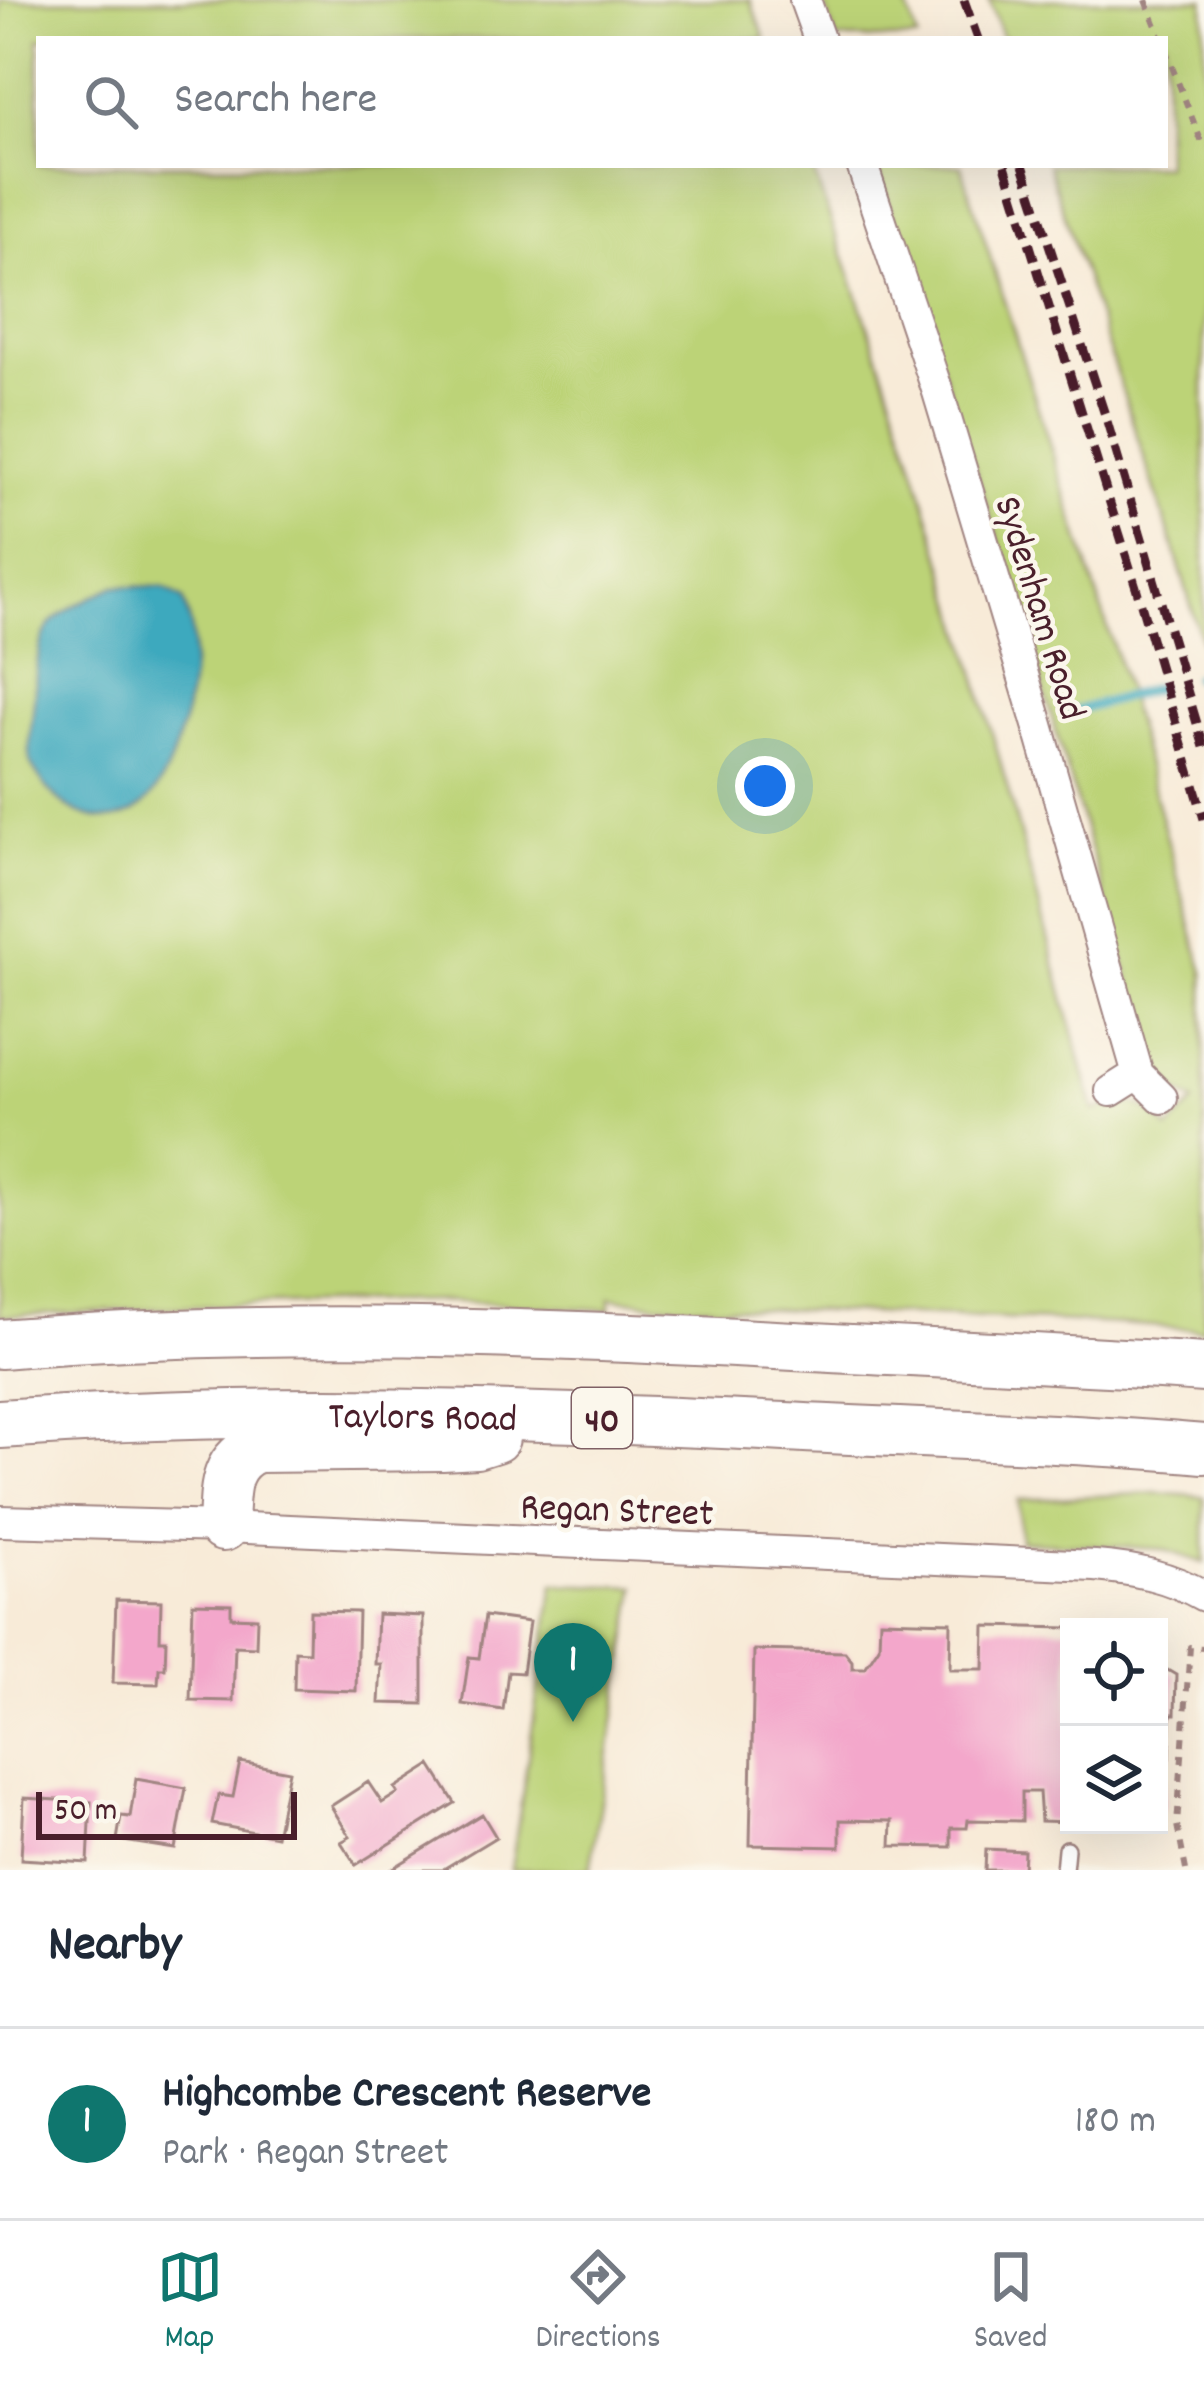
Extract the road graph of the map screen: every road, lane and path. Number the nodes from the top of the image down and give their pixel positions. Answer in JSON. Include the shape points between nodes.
{"nodes":[{"id":1,"x":805,"y":0,"type":"edge"},
{"id":2,"x":1146,"y":0,"type":"edge"},
{"id":3,"x":818,"y":36,"type":"edge"},
{"id":4,"x":1160,"y":36,"type":"edge"},
{"id":5,"x":1168,"y":57,"type":"edge"},
{"id":6,"x":1204,"y":148,"type":"edge"},
{"id":7,"x":863,"y":168,"type":"edge"},
{"id":8,"x":1162,"y":1098,"type":"dead end"},
{"id":9,"x":0,"y":1344,"type":"edge"},
{"id":10,"x":1204,"y":1368,"type":"edge"},
{"id":11,"x":562,"y":1417,"type":"junction"},
{"id":12,"x":0,"y":1424,"type":"edge"},
{"id":13,"x":1204,"y":1449,"type":"edge"},
{"id":14,"x":7,"y":1518,"type":"edge"},
{"id":15,"x":223,"y":1527,"type":"junction"},
{"id":16,"x":1204,"y":1596,"type":"edge"},
{"id":17,"x":1204,"y":1648,"type":"edge"},
{"id":18,"x":1066,"y":1849,"type":"dead end"},
{"id":19,"x":1064,"y":1870,"type":"edge"},
{"id":20,"x":1186,"y":1870,"type":"edge"}],
"edges":[{"from":1,"to":3,"type":"street"},
{"from":2,"to":4,"type":"path"},
{"from":5,"to":6,"type":"path"},
{"from":7,"to":8,"type":"street","name":"Sydenham Road","via":[[1038,724],[1124,1083]]},
{"from":9,"to":10,"type":"main road","name":"Taylors Road","number":"40","via":[[393,1332]]},
{"from":11,"to":12,"type":"main road","name":"Taylors Road","number":"40","via":[[302,1412]]},
{"from":11,"to":13,"type":"main road","name":"Taylors Road","number":"40"},
{"from":11,"to":15,"type":"main road","via":[[476,1444],[257,1448],[230,1467]]},
{"from":14,"to":15,"type":"street","name":"Regan Street"},
{"from":15,"to":16,"type":"street","name":"Regan Street","via":[[1095,1566],[1154,1574]]},
{"from":17,"to":20,"type":"path","via":[[1190,1647],[1177,1825]]},
{"from":18,"to":19,"type":"lane"}]}
